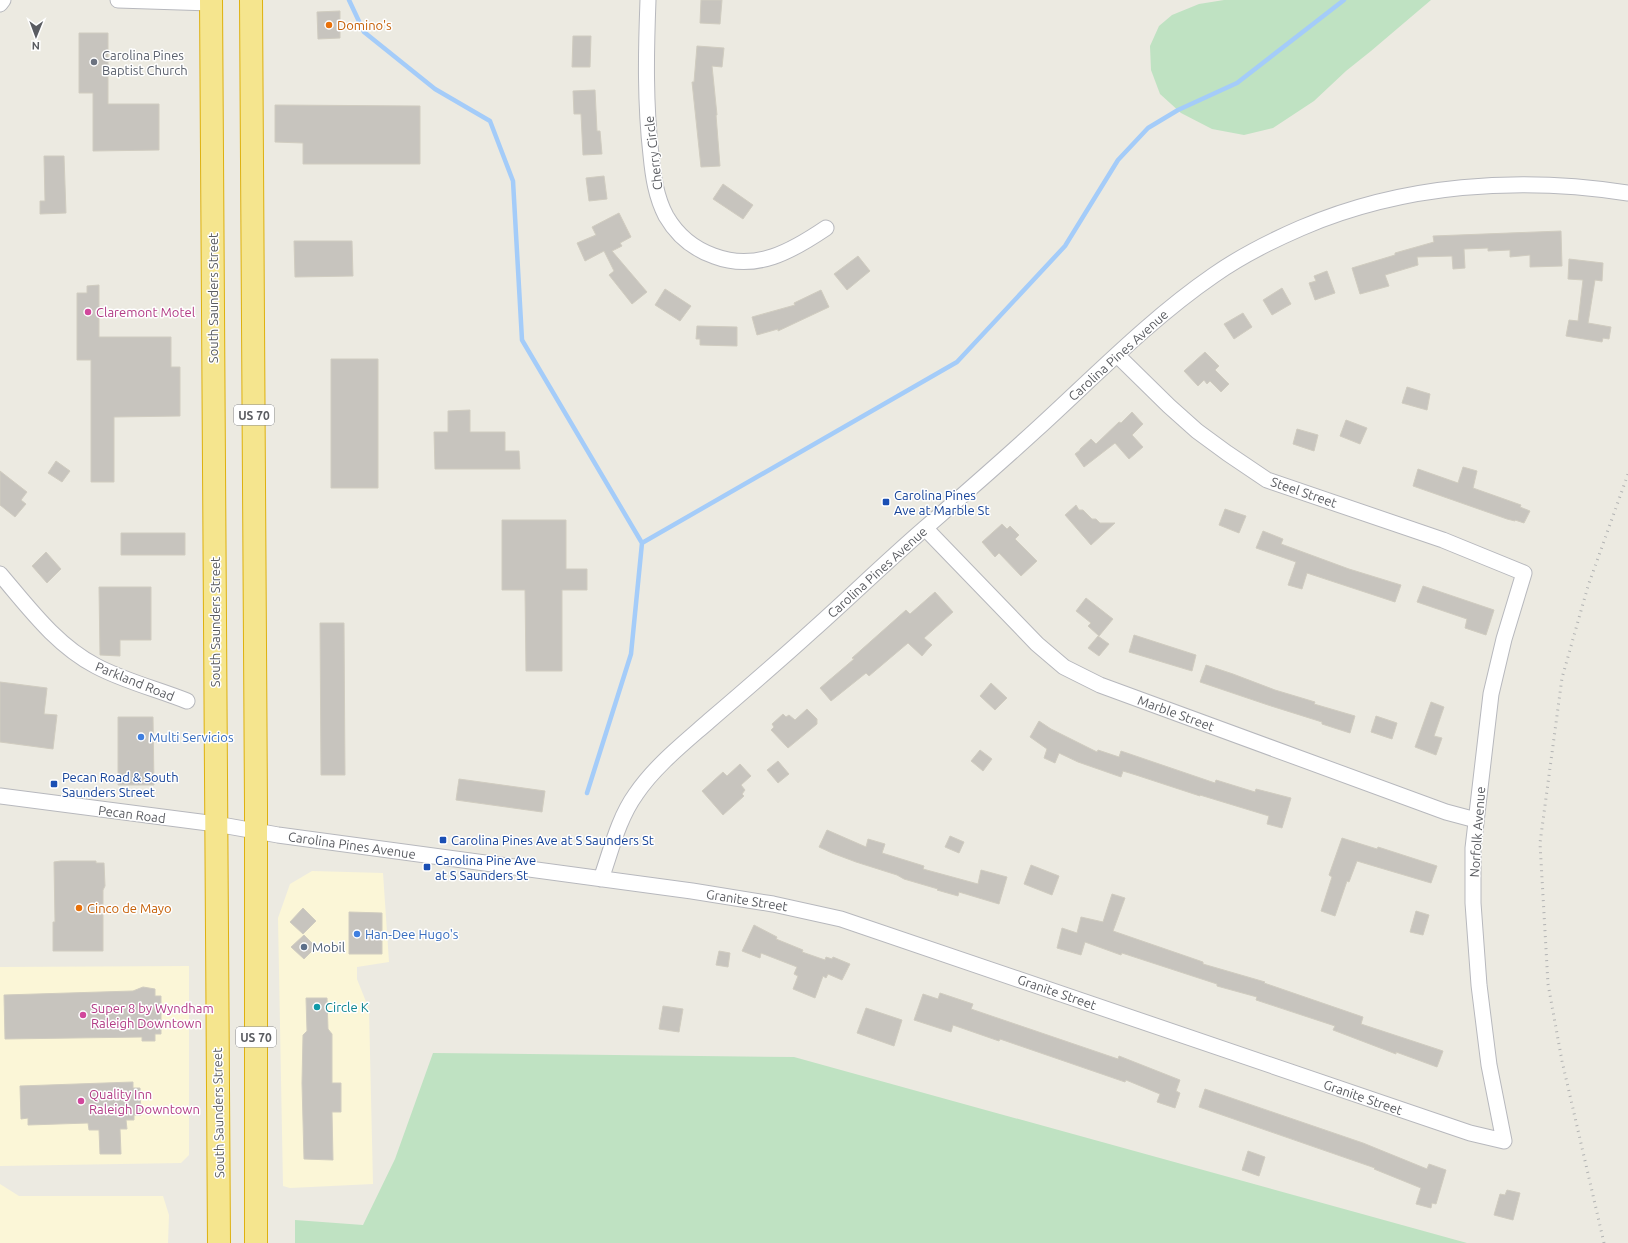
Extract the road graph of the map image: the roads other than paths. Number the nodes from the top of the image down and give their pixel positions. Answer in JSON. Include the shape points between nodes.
{"nodes":[{"id":1,"x":3,"y":0,"type":"edge"},
{"id":2,"x":118,"y":0,"type":"edge"},
{"id":3,"x":251,"y":0,"type":"edge"},
{"id":4,"x":648,"y":0,"type":"edge"},
{"id":5,"x":211,"y":1,"type":"edge"},
{"id":6,"x":0,"y":4,"type":"edge"},
{"id":7,"x":1628,"y":193,"type":"edge"},
{"id":8,"x":826,"y":228,"type":"dead end"},
{"id":9,"x":1117,"y":355,"type":"junction"},
{"id":10,"x":925,"y":528,"type":"junction"},
{"id":11,"x":1524,"y":573,"type":"joint"},
{"id":12,"x":0,"y":574,"type":"edge"},
{"id":13,"x":187,"y":701,"type":"dead end"},
{"id":14,"x":0,"y":796,"type":"edge"},
{"id":15,"x":1476,"y":820,"type":"junction"},
{"id":16,"x":216,"y":824,"type":"junction"},
{"id":17,"x":256,"y":830,"type":"junction"},
{"id":18,"x":601,"y":879,"type":"junction"},
{"id":19,"x":1504,"y":1141,"type":"joint"},
{"id":20,"x":219,"y":1243,"type":"edge"},
{"id":21,"x":256,"y":1243,"type":"edge"}],
"edges":[{"from":1,"to":6,"type":"street"},
{"from":2,"to":5,"type":"street"},
{"from":3,"to":17,"type":"highway","number":"US 70"},
{"from":4,"to":8,"type":"street","name":"Cherry Circle","via":[[647,90],[652,167],[657,194],[666,216],[677,231],[689,244],[703,252],[721,259],[742,262],[777,256],[801,245]]},
{"from":5,"to":16,"type":"highway","name":"South Saunders Street","number":"US 70"},
{"from":7,"to":9,"type":"street","name":"Carolina Pines Avenue","via":[[1574,187],[1505,185],[1437,190],[1368,204],[1304,226],[1244,256],[1191,292]]},
{"from":9,"to":10,"type":"street","name":"Carolina Pines Avenue"},
{"from":9,"to":11,"type":"street","name":"Steel Street","via":[[1198,431],[1267,480],[1443,540]]},
{"from":10,"to":15,"type":"street","name":"Marble Street","via":[[1037,644],[1064,667],[1100,685],[1446,812]]},
{"from":10,"to":18,"type":"street","name":"Carolina Pines Avenue","via":[[656,770],[635,795],[624,815]]},
{"from":11,"to":15,"type":"street","name":"Norfolk Avenue","via":[[1491,694]]},
{"from":12,"to":13,"type":"street","name":"Parkland Road","via":[[41,622],[78,656],[124,679]]},
{"from":14,"to":16,"type":"street","name":"Pecan Road"},
{"from":15,"to":19,"type":"street","name":"Norfolk Avenue","via":[[1473,903],[1479,986],[1489,1065]]},
{"from":16,"to":17,"type":"street","name":"Carolina Pines Avenue"},
{"from":16,"to":20,"type":"highway","name":"South Saunders Street","number":"US 70"},
{"from":17,"to":18,"type":"street","name":"Carolina Pines Avenue"},
{"from":17,"to":21,"type":"highway","number":"US 70"},
{"from":18,"to":19,"type":"street","name":"Granite Street","via":[[773,904],[841,919],[1470,1133]]}]}
